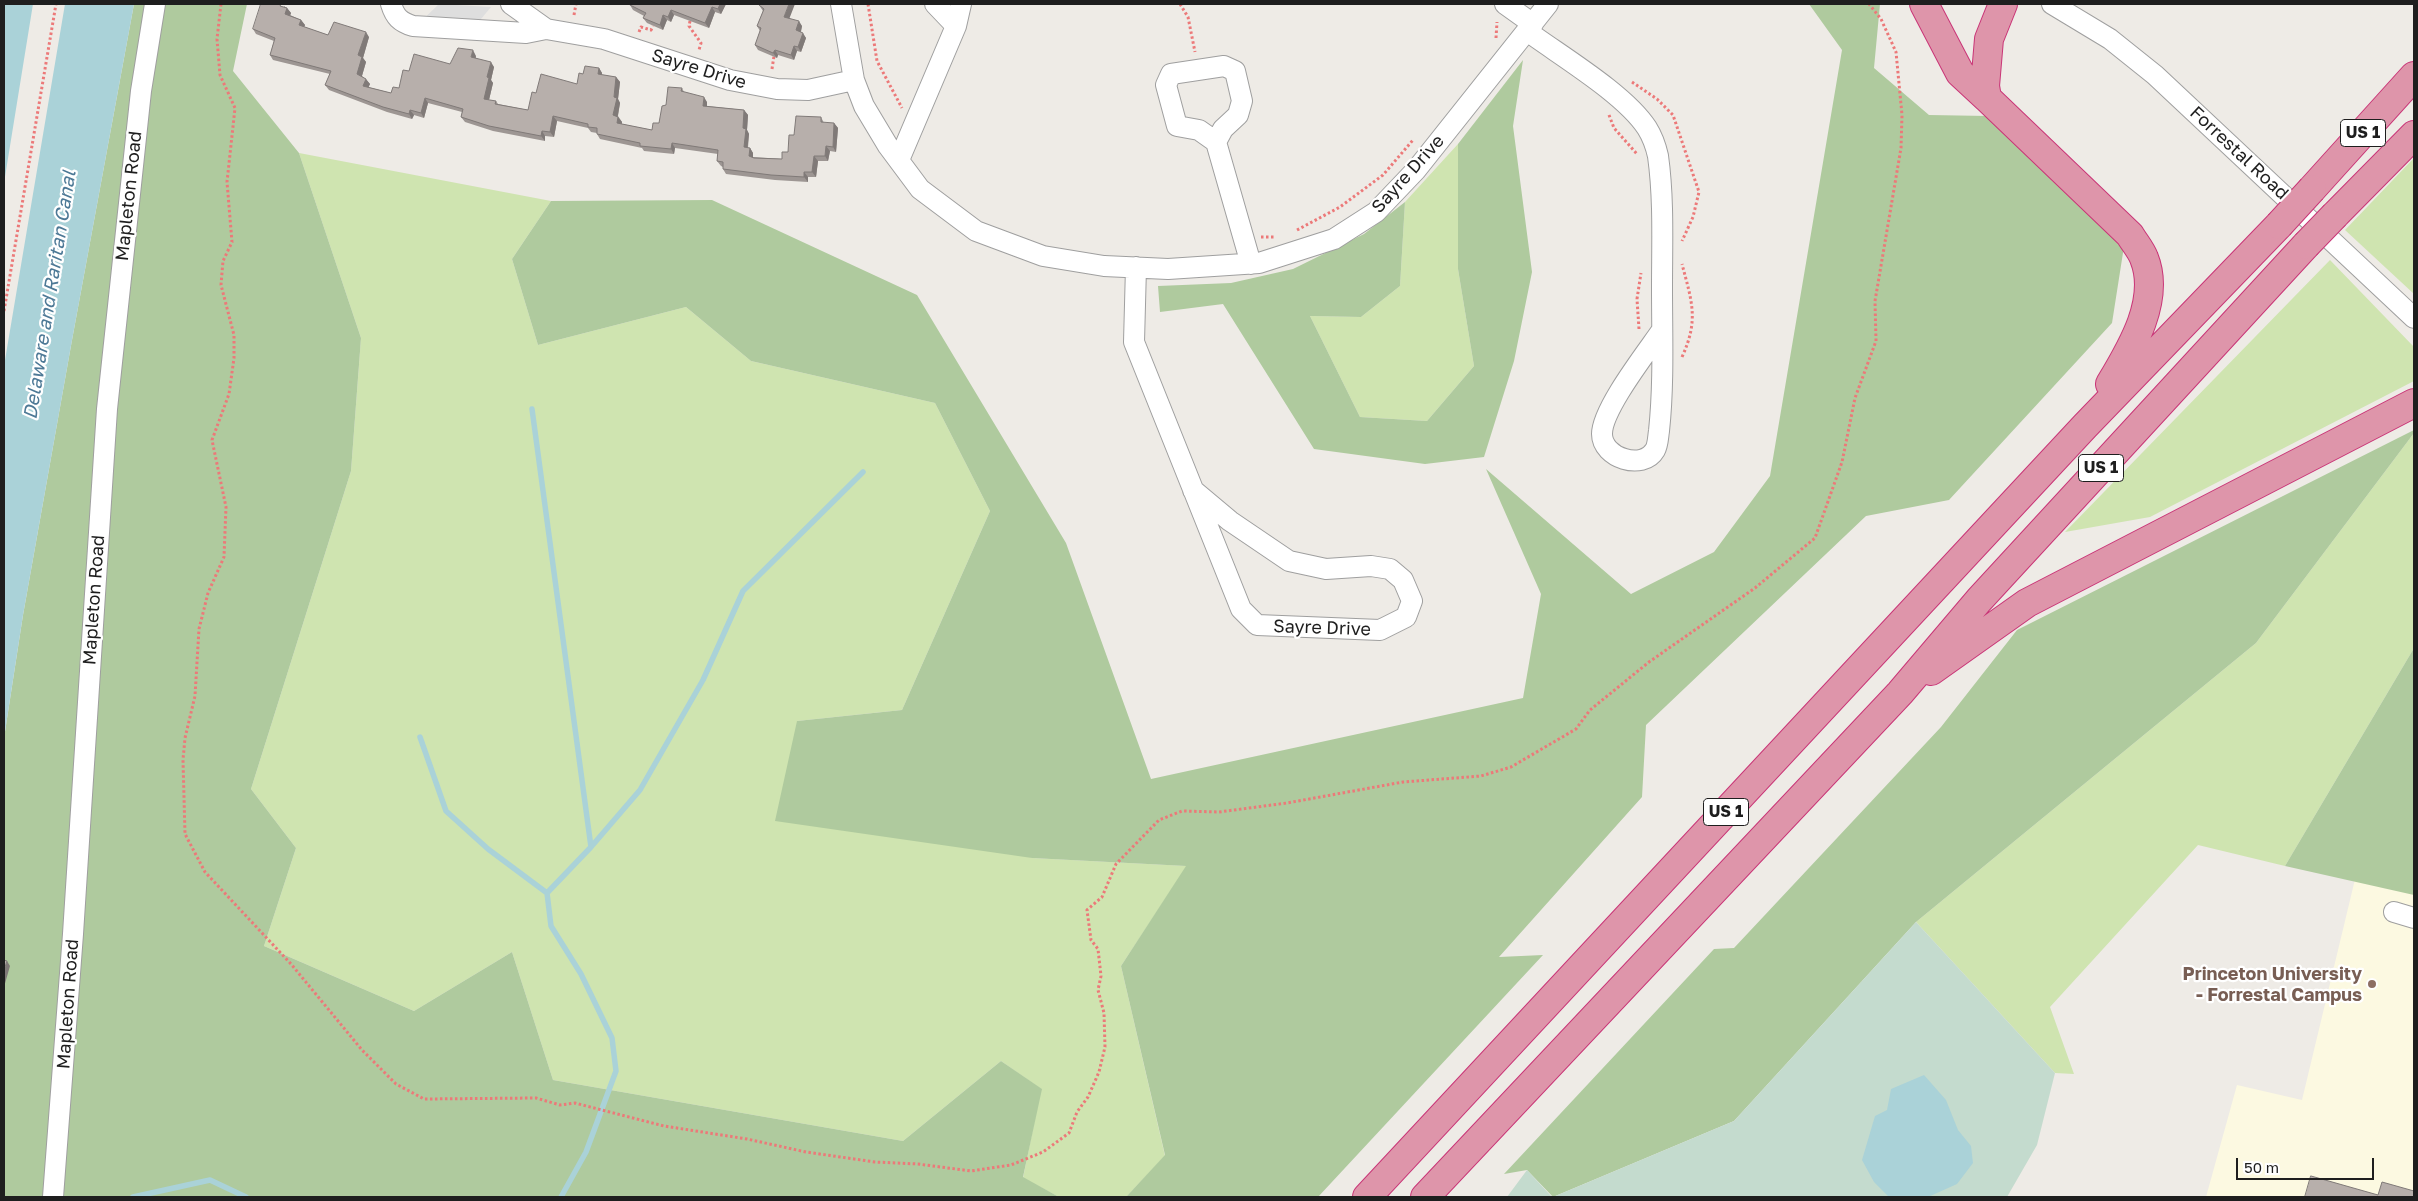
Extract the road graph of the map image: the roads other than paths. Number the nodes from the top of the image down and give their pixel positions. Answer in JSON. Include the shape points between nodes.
{"nodes":[{"id":1,"x":154,"y":4,"type":"edge"},
{"id":2,"x":391,"y":4,"type":"edge"},
{"id":3,"x":511,"y":4,"type":"edge"},
{"id":4,"x":841,"y":4,"type":"edge"},
{"id":5,"x":935,"y":4,"type":"edge"},
{"id":6,"x":961,"y":4,"type":"edge"},
{"id":7,"x":1548,"y":4,"type":"edge"},
{"id":8,"x":1924,"y":4,"type":"edge"},
{"id":9,"x":2003,"y":4,"type":"edge"},
{"id":10,"x":2052,"y":4,"type":"edge"},
{"id":11,"x":1501,"y":12,"type":"edge"},
{"id":12,"x":956,"y":26,"type":"junction"},
{"id":13,"x":1530,"y":28,"type":"junction"},
{"id":14,"x":546,"y":29,"type":"junction"},
{"id":15,"x":2414,"y":76,"type":"edge"},
{"id":16,"x":854,"y":80,"type":"junction"},
{"id":17,"x":1987,"y":98,"type":"junction"},
{"id":18,"x":2414,"y":135,"type":"edge"},
{"id":19,"x":1216,"y":142,"type":"dead end"},
{"id":20,"x":899,"y":160,"type":"junction"},
{"id":21,"x":1251,"y":264,"type":"junction"},
{"id":22,"x":1136,"y":267,"type":"junction"},
{"id":23,"x":2414,"y":318,"type":"edge"},
{"id":24,"x":1662,"y":330,"type":"junction"},
{"id":25,"x":2414,"y":403,"type":"edge"},
{"id":26,"x":2085,"y":426,"type":"junction"},
{"id":27,"x":1193,"y":490,"type":"junction"},
{"id":28,"x":1900,"y":693,"type":"junction"},
{"id":29,"x":2394,"y":912,"type":"dead end"},
{"id":30,"x":2414,"y":918,"type":"edge"},
{"id":31,"x":1471,"y":1148,"type":"junction"},
{"id":32,"x":53,"y":1195,"type":"edge"},
{"id":33,"x":1367,"y":1197,"type":"edge"},
{"id":34,"x":1425,"y":1197,"type":"edge"},
{"id":35,"x":1441,"y":1197,"type":"edge"}],
"edges":[{"from":1,"to":32,"type":"street","name":"Mapleton Road","via":[[141,91],[107,409]]},
{"from":2,"to":14,"type":"street","name":"Sayre Drive","via":[[401,22],[426,29],[526,34]]},
{"from":3,"to":14,"type":"street","name":"Sayre Drive"},
{"from":4,"to":16,"type":"street","name":"Sayre Drive"},
{"from":5,"to":12,"type":"street"},
{"from":6,"to":12,"type":"street"},
{"from":7,"to":13,"type":"street","name":"Sayre Drive"},
{"from":8,"to":17,"type":"highway","via":[[1960,73]]},
{"from":9,"to":17,"type":"highway","via":[[1989,39]]},
{"from":10,"to":23,"type":"street","name":"Forrestal Road","via":[[2110,39],[2155,75]]},
{"from":11,"to":13,"type":"street"},
{"from":12,"to":20,"type":"street"},
{"from":13,"to":21,"type":"street","name":"Sayre Drive","via":[[1416,170],[1376,212],[1334,239]]},
{"from":13,"to":24,"type":"street","via":[[1627,104],[1647,128],[1655,145],[1662,211]]},
{"from":14,"to":16,"type":"street","name":"Sayre Drive","via":[[604,39],[730,80],[777,90],[808,90]]},
{"from":15,"to":26,"type":"highway","number":"US 1","bridge":true,"via":[[2280,225]]},
{"from":16,"to":20,"type":"street","name":"Sayre Drive","via":[[864,106]]},
{"from":17,"to":26,"type":"highway","via":[[2130,235],[2144,258],[2150,284],[2145,311],[2129,353]]},
{"from":18,"to":28,"type":"highway","number":"US 1","bridge":true,"via":[[2335,215],[1979,600]]},
{"from":19,"to":21,"type":"street"},
{"from":20,"to":22,"type":"street","name":"Sayre Drive","via":[[920,189],[976,231],[1043,256],[1104,266]]},
{"from":21,"to":22,"type":"street","name":"Sayre Drive","via":[[1168,269]]},
{"from":22,"to":27,"type":"street","name":"Sayre Drive","via":[[1134,342]]},
{"from":24,"to":24,"type":"street","via":[[1619,392],[1603,424],[1603,443],[1609,452],[1622,459],[1643,459],[1657,448],[1662,406]]},
{"from":25,"to":28,"type":"highway","via":[[2027,603]]},
{"from":26,"to":33,"type":"highway","number":"US 1"},
{"from":27,"to":27,"type":"street","name":"Sayre Drive","via":[[1241,609],[1257,625],[1380,630],[1406,617],[1412,601],[1403,580],[1390,569],[1371,566],[1326,569],[1289,561],[1230,521]]},
{"from":28,"to":31,"type":"highway","number":"US 1"},
{"from":29,"to":30,"type":"street"},
{"from":31,"to":34,"type":"highway","number":"US 1"},
{"from":31,"to":35,"type":"highway"}]}
